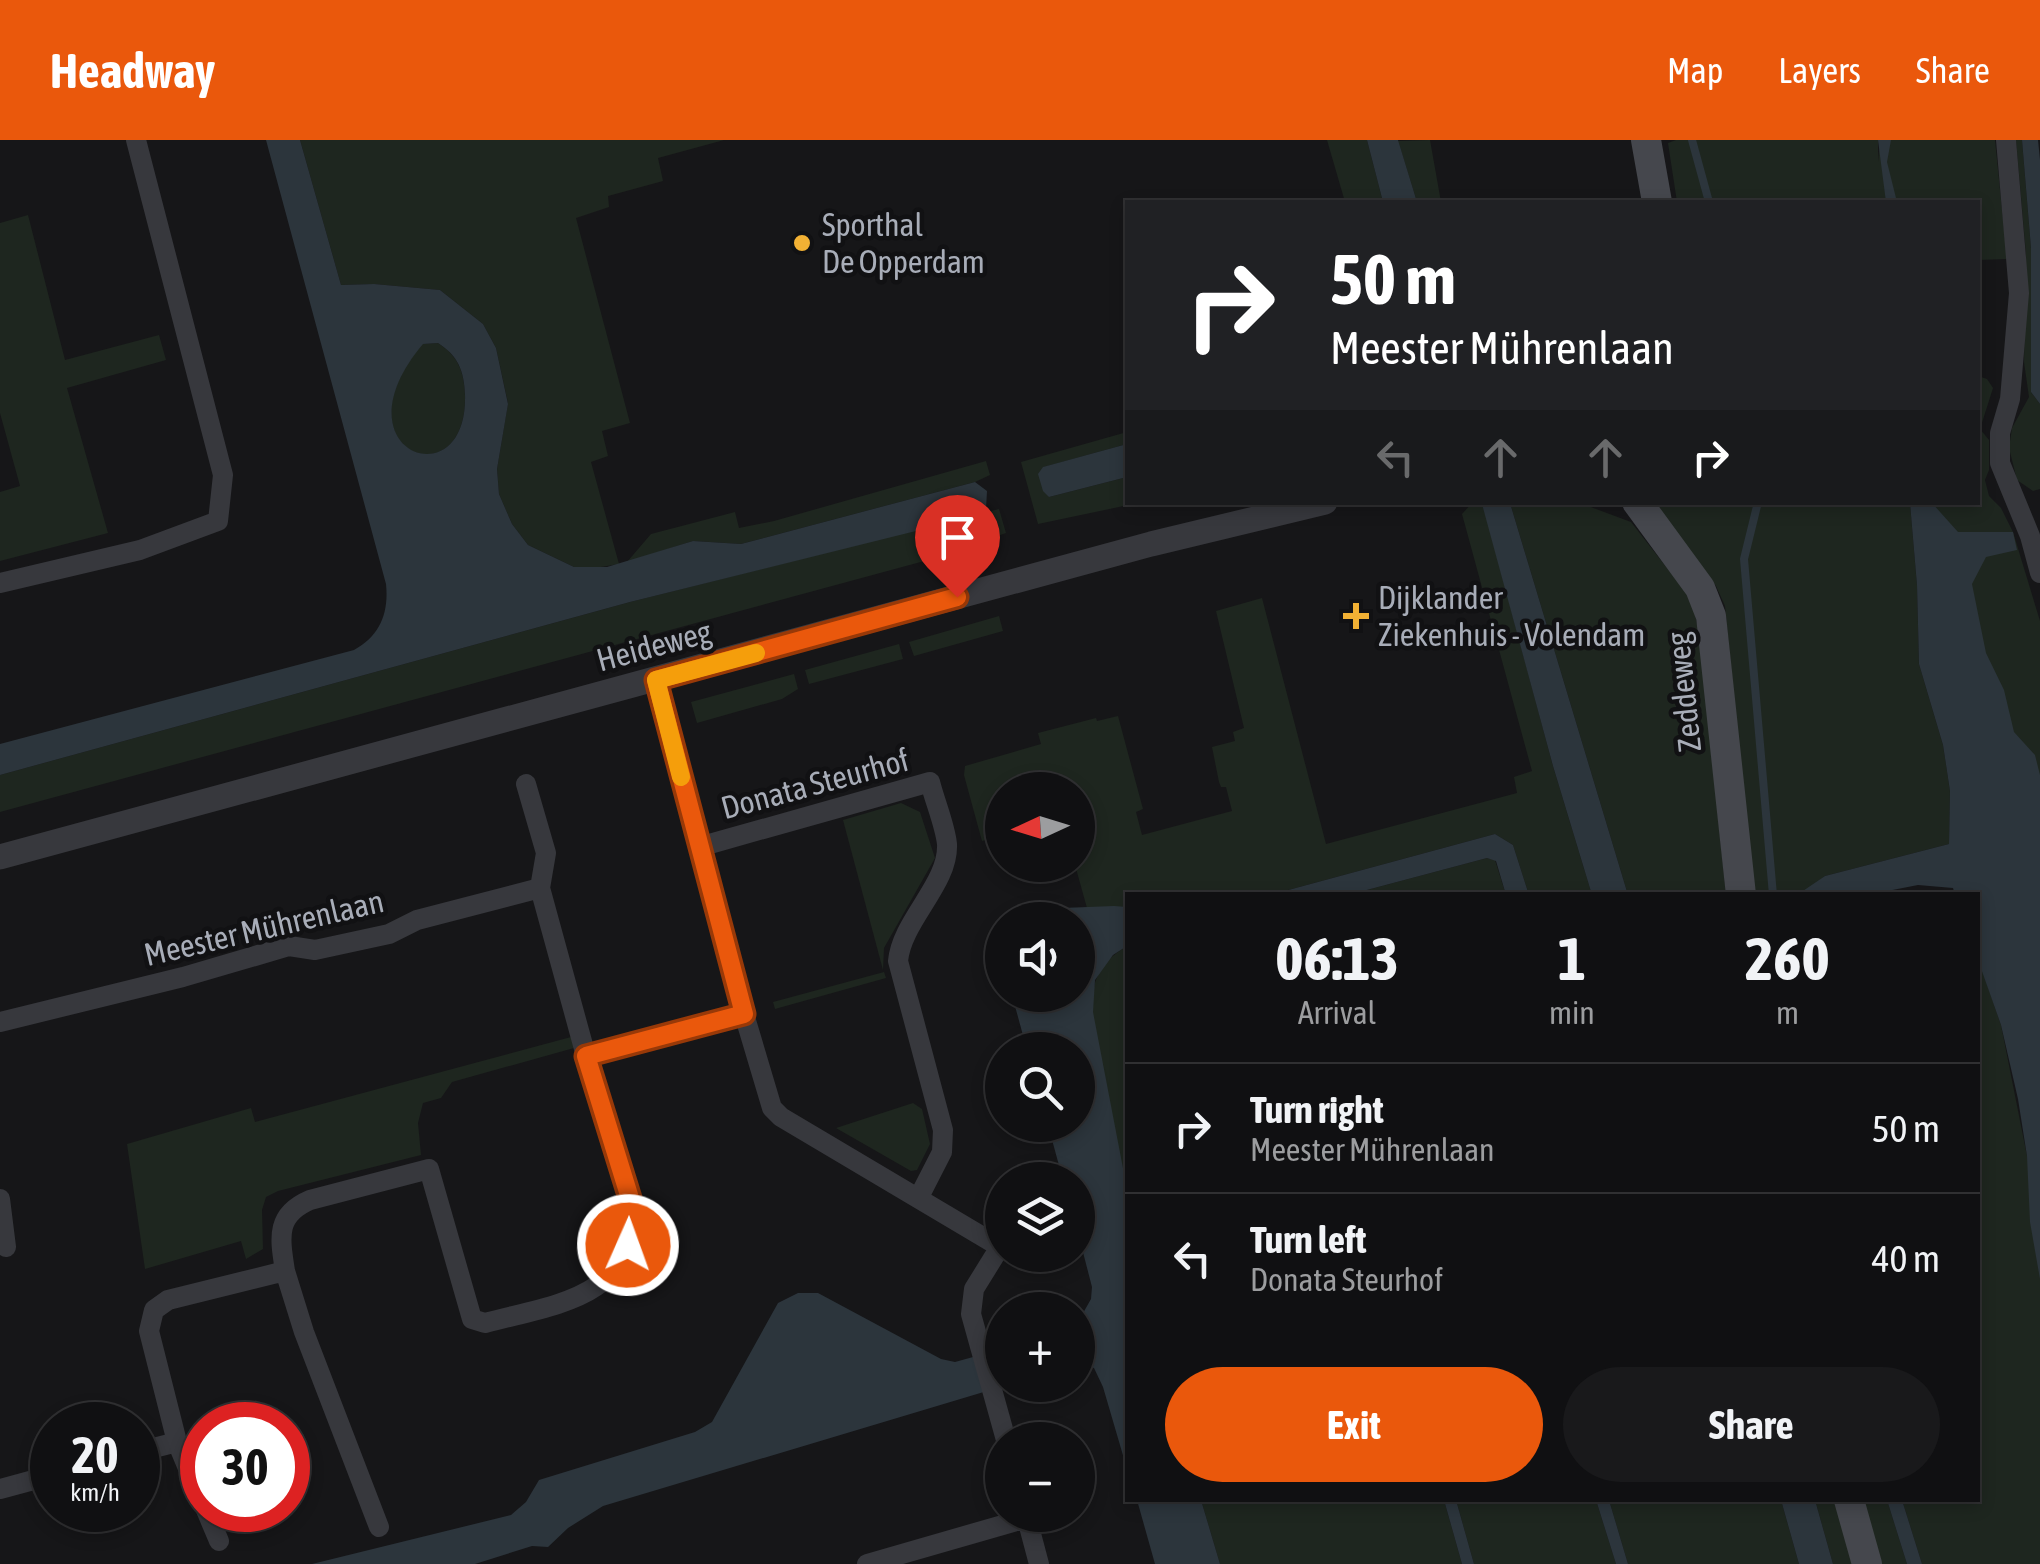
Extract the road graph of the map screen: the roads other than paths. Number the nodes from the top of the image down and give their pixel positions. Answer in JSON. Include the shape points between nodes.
{"nodes":[{"id":1,"x":136,"y":140,"type":"edge"},
{"id":2,"x":1646,"y":140,"type":"edge"},
{"id":3,"x":2006,"y":140,"type":"edge"},
{"id":4,"x":1658,"y":200,"type":"edge"},
{"id":5,"x":1313,"y":505,"type":"edge"},
{"id":6,"x":1639,"y":505,"type":"edge"},
{"id":7,"x":2040,"y":572,"type":"edge"},
{"id":8,"x":0,"y":583,"type":"edge"},
{"id":9,"x":656,"y":680,"type":"junction"},
{"id":10,"x":526,"y":784,"type":"dead end"},
{"id":11,"x":699,"y":847,"type":"junction"},
{"id":12,"x":0,"y":857,"type":"edge"},
{"id":13,"x":540,"y":888,"type":"junction"},
{"id":14,"x":1741,"y":892,"type":"edge"},
{"id":15,"x":744,"y":1014,"type":"junction"},
{"id":16,"x":0,"y":1022,"type":"edge"},
{"id":17,"x":586,"y":1056,"type":"junction"},
{"id":18,"x":919,"y":1196,"type":"junction"},
{"id":19,"x":0,"y":1200,"type":"edge"},
{"id":20,"x":6,"y":1247,"type":"dead end"},
{"id":21,"x":284,"y":1271,"type":"junction"},
{"id":22,"x":1001,"y":1422,"type":"edge"},
{"id":23,"x":177,"y":1442,"type":"junction"},
{"id":24,"x":160,"y":1446,"type":"edge"},
{"id":25,"x":180,"y":1449,"type":"edge"},
{"id":26,"x":30,"y":1481,"type":"edge"},
{"id":27,"x":0,"y":1489,"type":"edge"},
{"id":28,"x":1850,"y":1502,"type":"edge"},
{"id":29,"x":379,"y":1527,"type":"dead end"},
{"id":30,"x":985,"y":1529,"type":"edge"},
{"id":31,"x":216,"y":1532,"type":"edge"},
{"id":32,"x":1030,"y":1532,"type":"edge"},
{"id":33,"x":219,"y":1540,"type":"dead end"},
{"id":34,"x":868,"y":1564,"type":"edge"},
{"id":35,"x":1039,"y":1564,"type":"edge"},
{"id":36,"x":1868,"y":1564,"type":"edge"}],
"edges":[{"from":1,"to":8,"type":"street","via":[[223,475],[218,521],[140,550]]},
{"from":2,"to":4,"type":"main road"},
{"from":3,"to":7,"type":"street","via":[[2018,292],[2000,463]]},
{"from":5,"to":9,"type":"street","name":"Heideweg"},
{"from":6,"to":14,"type":"main road","name":"Zeddeweg","via":[[1700,588],[1711,616]]},
{"from":9,"to":11,"type":"street","name":"Donata Steurhof"},
{"from":9,"to":12,"type":"street","name":"Heideweg"},
{"from":10,"to":13,"type":"street","via":[[546,853]]},
{"from":11,"to":15,"type":"street","name":"Donata Steurhof"},
{"from":11,"to":18,"type":"street","name":"Donata Steurhof","via":[[930,782],[947,845],[943,868],[900,943],[898,962],[943,1130],[942,1152]]},
{"from":13,"to":16,"type":"street","name":"Meester Mührenlaan","via":[[372,938],[314,950],[289,946]]},
{"from":13,"to":17,"type":"street"},
{"from":15,"to":17,"type":"street"},
{"from":15,"to":18,"type":"street","name":"Donata Steurhof","via":[[780,1117]]},
{"from":17,"to":21,"type":"street","via":[[633,1208],[628,1245],[593,1291],[486,1322],[472,1319],[430,1169],[296,1206],[280,1240]]},
{"from":18,"to":22,"type":"street","name":"Donata Steurhof","via":[[1000,1248],[970,1300]]},
{"from":19,"to":20,"type":"street"},
{"from":21,"to":23,"type":"street","via":[[168,1300],[154,1310],[148,1331]]},
{"from":21,"to":29,"type":"street"},
{"from":23,"to":24,"type":"street"},
{"from":23,"to":25,"type":"street"},
{"from":26,"to":27,"type":"street"},
{"from":28,"to":36,"type":"main road"},
{"from":30,"to":34,"type":"street"},
{"from":31,"to":33,"type":"street"},
{"from":32,"to":35,"type":"street"}]}
